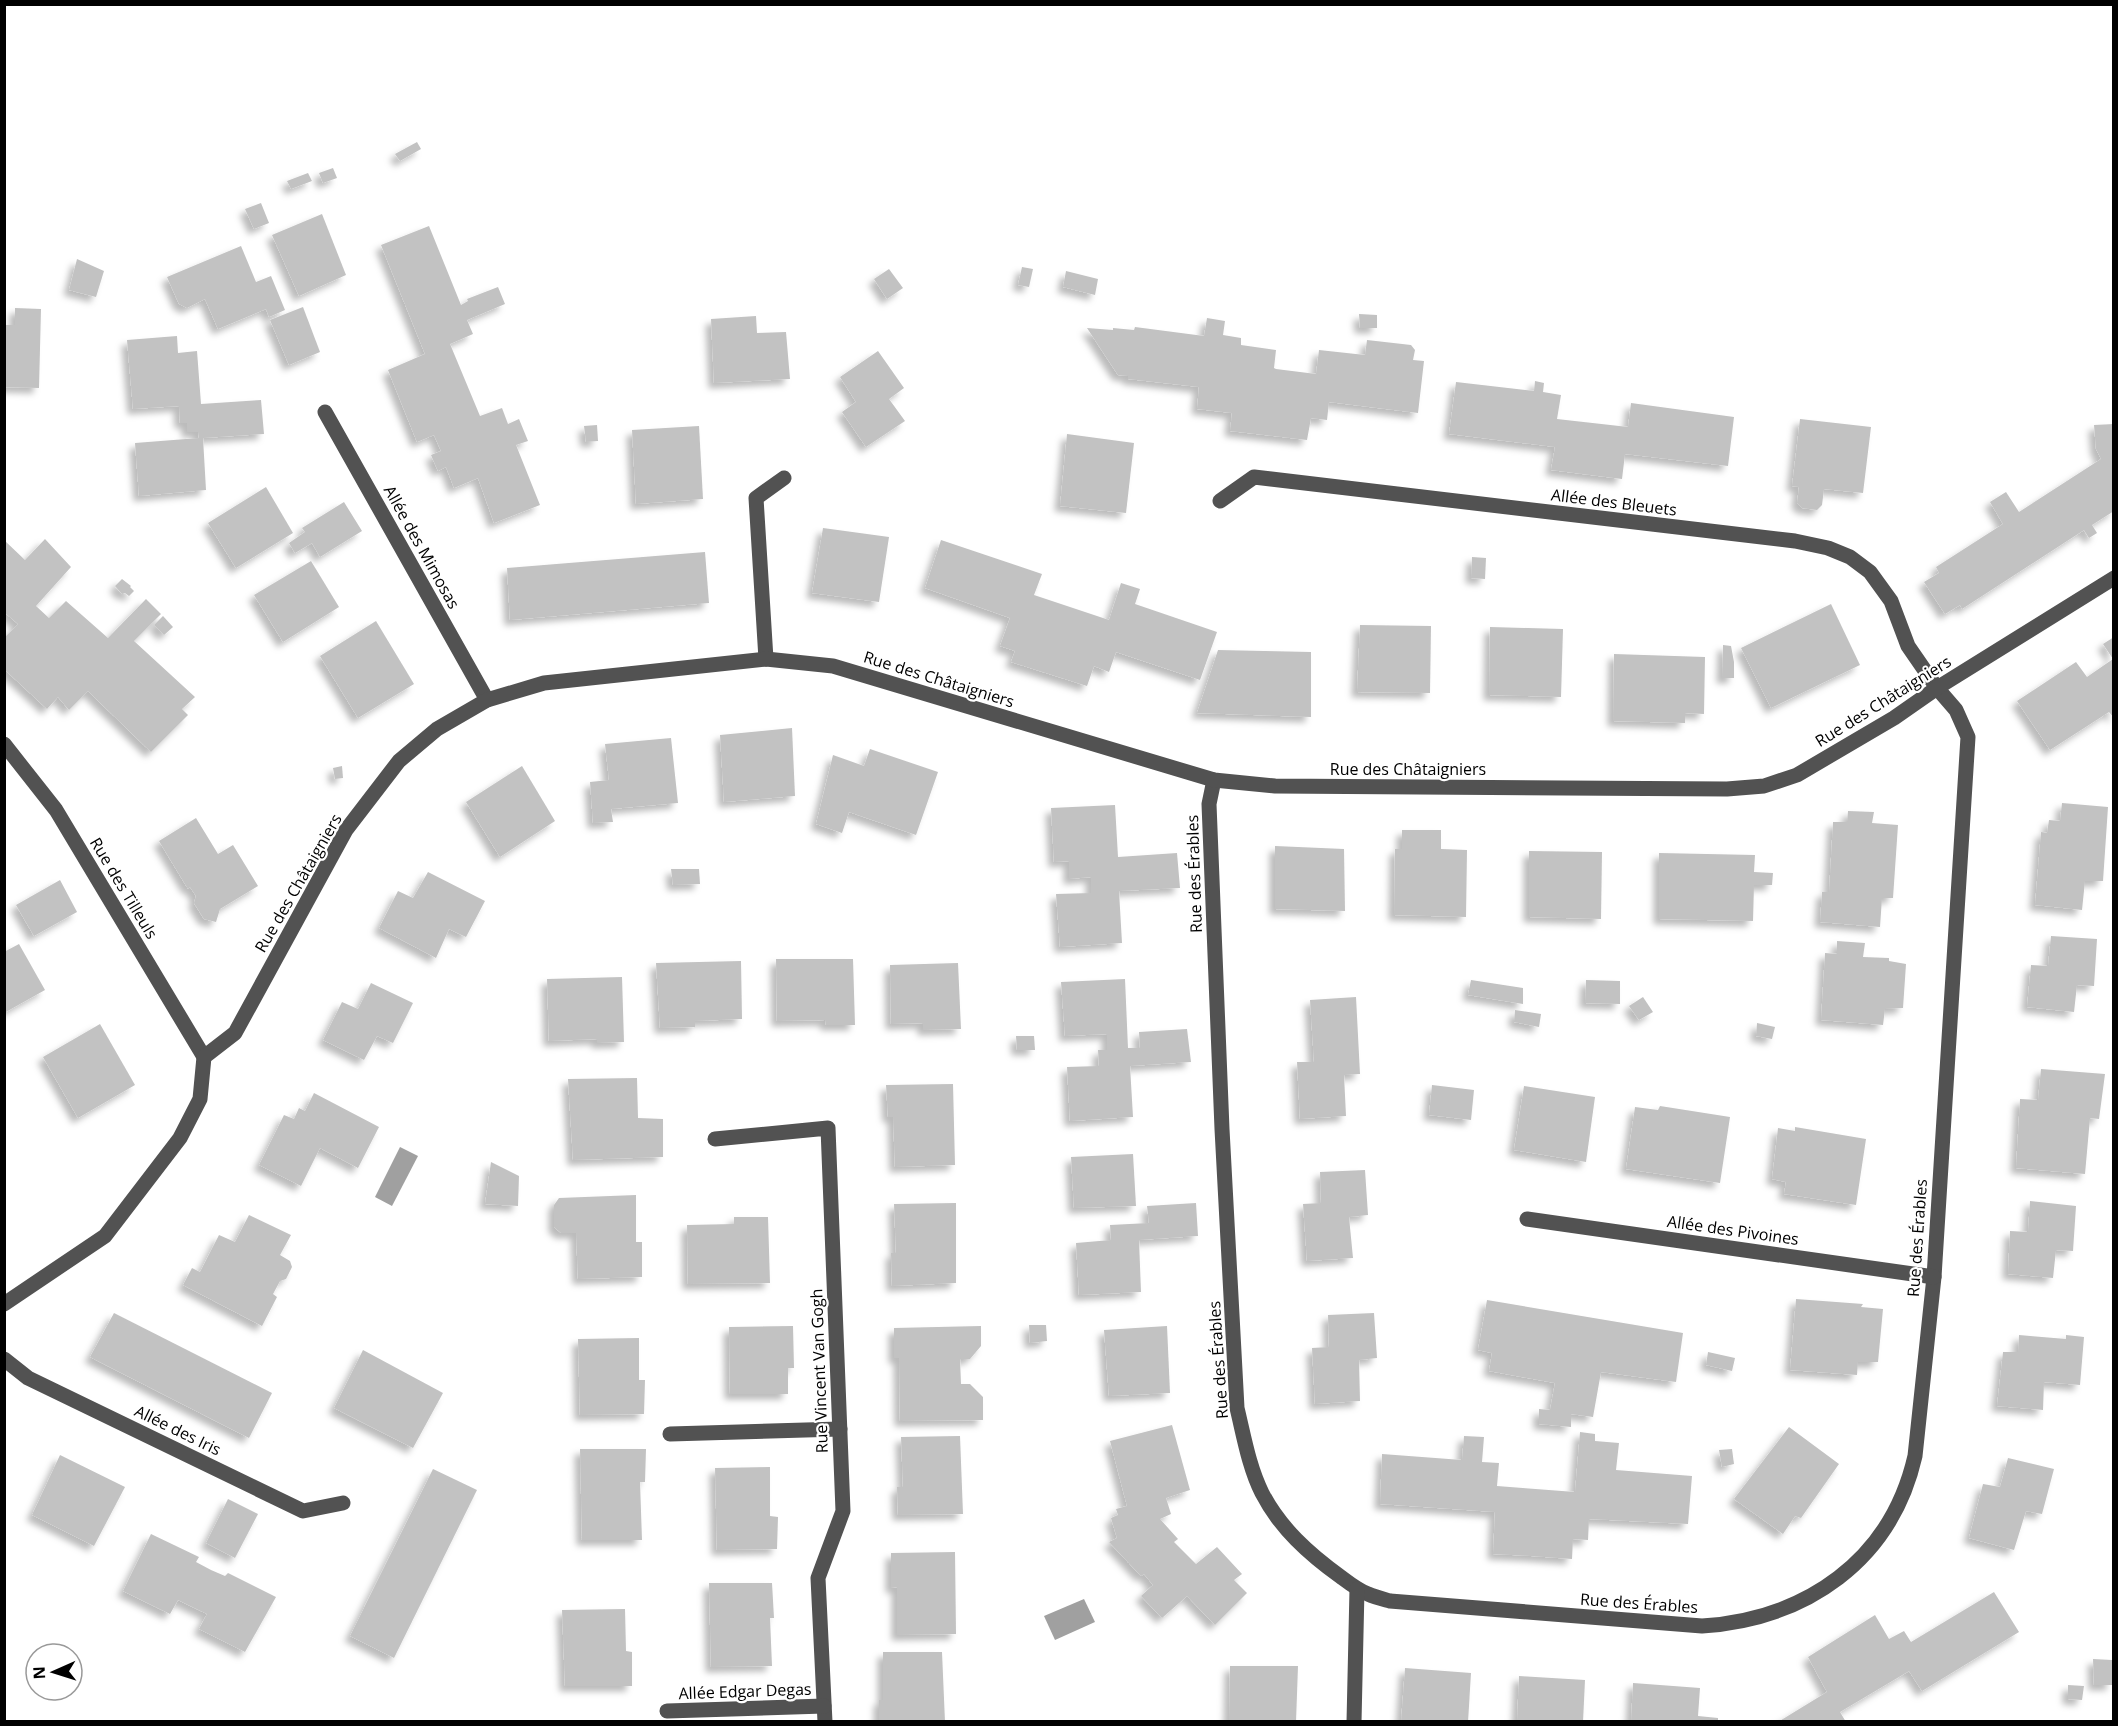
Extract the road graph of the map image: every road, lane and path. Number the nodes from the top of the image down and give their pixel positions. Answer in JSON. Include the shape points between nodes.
{"nodes":[{"id":1,"x":325,"y":412,"type":"dead end"},
{"id":2,"x":784,"y":478,"type":"dead end"},
{"id":3,"x":1220,"y":501,"type":"dead end"},
{"id":4,"x":2114,"y":578,"type":"edge"},
{"id":5,"x":766,"y":659,"type":"junction"},
{"id":6,"x":1937,"y":688,"type":"junction"},
{"id":7,"x":486,"y":700,"type":"junction"},
{"id":8,"x":4,"y":744,"type":"edge"},
{"id":9,"x":1214,"y":780,"type":"junction"},
{"id":10,"x":204,"y":1057,"type":"junction"},
{"id":11,"x":715,"y":1139,"type":"dead end"},
{"id":12,"x":1527,"y":1219,"type":"dead end"},
{"id":13,"x":1934,"y":1277,"type":"junction"},
{"id":14,"x":4,"y":1304,"type":"edge"},
{"id":15,"x":4,"y":1359,"type":"edge"},
{"id":16,"x":840,"y":1429,"type":"junction"},
{"id":17,"x":670,"y":1434,"type":"dead end"},
{"id":18,"x":344,"y":1503,"type":"dead end"},
{"id":19,"x":1357,"y":1589,"type":"junction"},
{"id":20,"x":667,"y":1711,"type":"dead end"},
{"id":21,"x":825,"y":1714,"type":"edge"},
{"id":22,"x":1354,"y":1722,"type":"edge"}],
"edges":[{"from":1,"to":7,"type":"street","name":"Allée des Mimosas"},
{"from":2,"to":5,"type":"street","via":[[756,498]]},
{"from":3,"to":6,"type":"street","name":"Allée des Bleuets","via":[[1254,477],[1828,548],[1850,557],[1870,572],[1891,601],[1908,646]]},
{"from":4,"to":6,"type":"street","name":"Rue des Châtaigniers"},
{"from":5,"to":7,"type":"street","name":"Rue des Châtaigniers","via":[[544,683]]},
{"from":5,"to":9,"type":"street","name":"Rue des Châtaigniers","via":[[833,666]]},
{"from":6,"to":9,"type":"street","name":"Rue des Châtaigniers","via":[[1797,775],[1764,786],[1299,786]]},
{"from":6,"to":13,"type":"street","name":"Rue des Érables","via":[[1956,710],[1968,736]]},
{"from":7,"to":10,"type":"street","name":"Rue des Châtaigniers","via":[[437,729],[399,761],[346,830],[235,1033]]},
{"from":8,"to":10,"type":"street","name":"Rue des Tilleuls","via":[[56,810]]},
{"from":9,"to":19,"type":"street","name":"Rue des Érables","via":[[1209,804],[1237,1408],[1254,1472],[1278,1519],[1319,1561]]},
{"from":10,"to":14,"type":"street","via":[[200,1099],[180,1138],[105,1236]]},
{"from":11,"to":16,"type":"street","name":"Rue Vincent Van Gogh","via":[[828,1128]]},
{"from":12,"to":13,"type":"street","name":"Allée des Pivoines"},
{"from":13,"to":19,"type":"street","name":"Rue des Érables","via":[[1911,1472],[1892,1517],[1878,1538],[1846,1571],[1808,1598],[1756,1618],[1702,1626],[1411,1604]]},
{"from":15,"to":18,"type":"street","name":"Allée des Iris","via":[[28,1378],[303,1511]]},
{"from":16,"to":17,"type":"street"},
{"from":16,"to":21,"type":"street","name":"Rue Vincent Van Gogh","via":[[843,1510],[818,1578]]},
{"from":19,"to":22,"type":"street"},
{"from":20,"to":21,"type":"street","name":"Allée Edgar Degas"}]}
